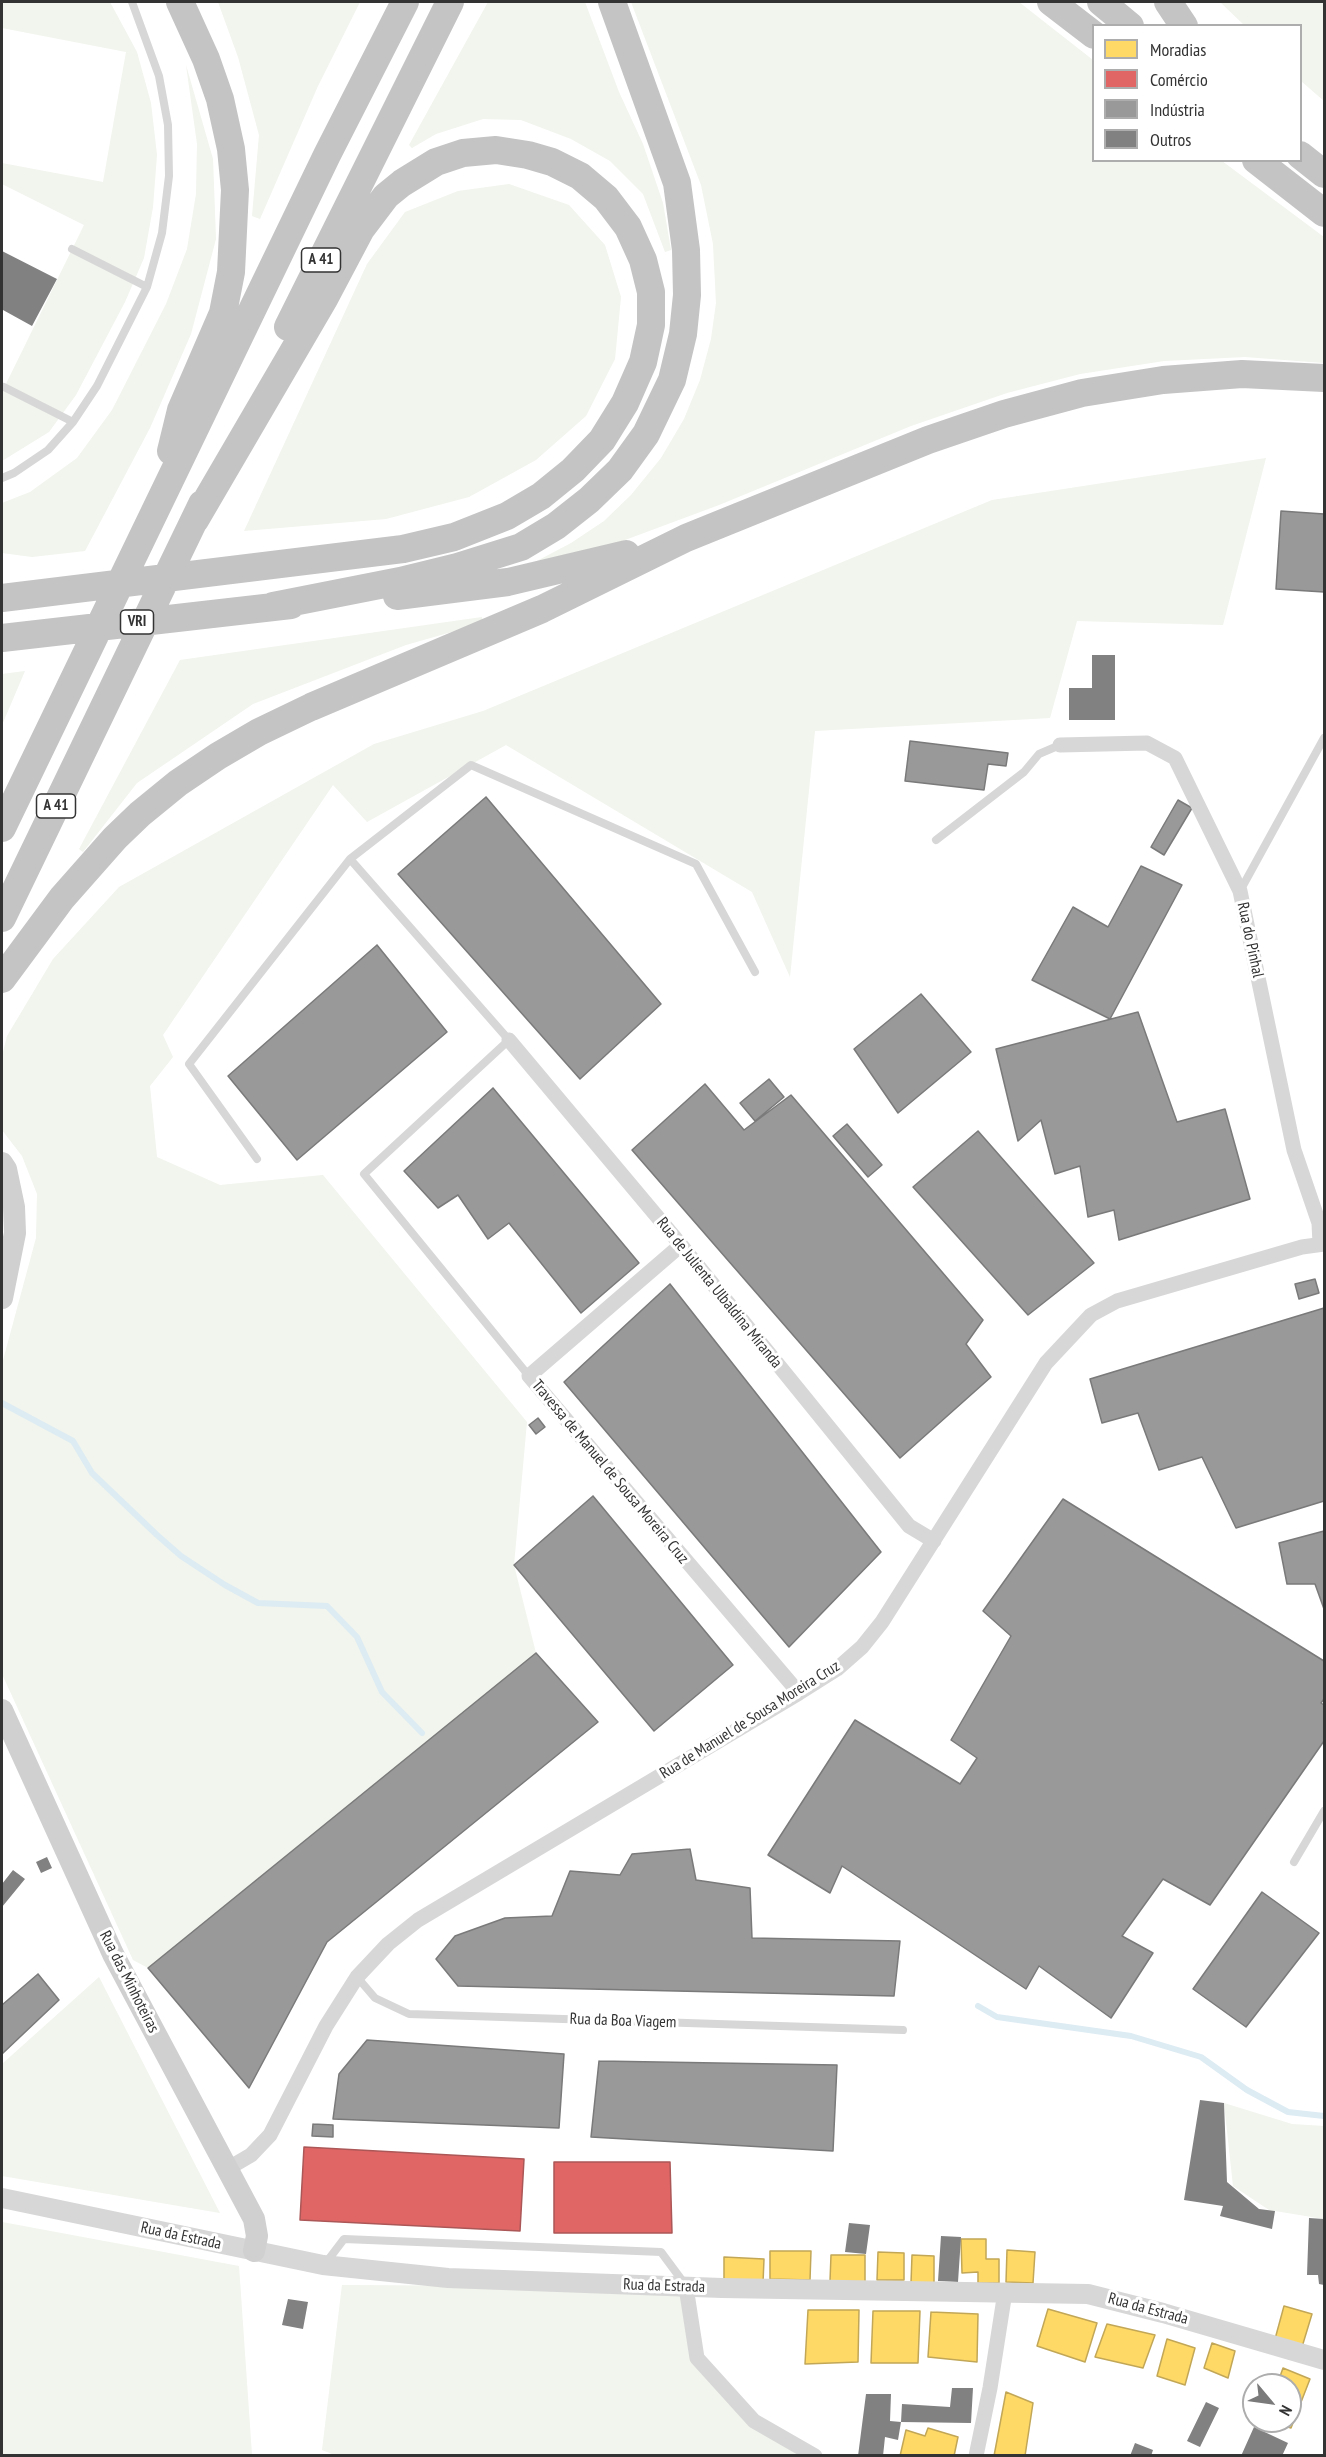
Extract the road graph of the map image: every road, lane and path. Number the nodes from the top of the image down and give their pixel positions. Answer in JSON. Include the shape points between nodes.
{"nodes":[{"id":1,"x":132,"y":2,"type":"edge"},
{"id":2,"x":180,"y":2,"type":"edge"},
{"id":3,"x":405,"y":2,"type":"edge"},
{"id":4,"x":450,"y":2,"type":"edge"},
{"id":5,"x":612,"y":2,"type":"edge"},
{"id":6,"x":1051,"y":2,"type":"edge"},
{"id":7,"x":1101,"y":2,"type":"edge"},
{"id":8,"x":1168,"y":2,"type":"edge"},
{"id":9,"x":1128,"y":24,"type":"edge"},
{"id":10,"x":1183,"y":24,"type":"edge"},
{"id":11,"x":1092,"y":33,"type":"edge"},
{"id":12,"x":1302,"y":157,"type":"edge"},
{"id":13,"x":1259,"y":162,"type":"edge"},
{"id":14,"x":1324,"y":174,"type":"edge"},
{"id":15,"x":1324,"y":213,"type":"edge"},
{"id":16,"x":72,"y":249,"type":"dead end"},
{"id":17,"x":147,"y":286,"type":"junction"},
{"id":18,"x":1324,"y":378,"type":"edge"},
{"id":19,"x":4,"y":387,"type":"dead end"},
{"id":20,"x":73,"y":422,"type":"junction"},
{"id":21,"x":2,"y":478,"type":"edge"},
{"id":22,"x":153,"y":515,"type":"junction"},
{"id":23,"x":195,"y":520,"type":"junction"},
{"id":24,"x":686,"y":538,"type":"junction"},
{"id":25,"x":2,"y":577,"type":"edge"},
{"id":26,"x":80,"y":587,"type":"junction"},
{"id":27,"x":2,"y":597,"type":"edge"},
{"id":28,"x":273,"y":606,"type":"junction"},
{"id":29,"x":2,"y":638,"type":"edge"},
{"id":30,"x":1324,"y":738,"type":"edge"},
{"id":31,"x":1060,"y":745,"type":"joint"},
{"id":32,"x":2,"y":828,"type":"edge"},
{"id":33,"x":936,"y":840,"type":"dead end"},
{"id":34,"x":350,"y":859,"type":"junction"},
{"id":35,"x":1240,"y":891,"type":"junction"},
{"id":36,"x":2,"y":918,"type":"edge"},
{"id":37,"x":755,"y":972,"type":"dead end"},
{"id":38,"x":2,"y":979,"type":"edge"},
{"id":39,"x":509,"y":1040,"type":"junction"},
{"id":40,"x":257,"y":1159,"type":"dead end"},
{"id":41,"x":2,"y":1162,"type":"edge"},
{"id":42,"x":1322,"y":1244,"type":"edge"},
{"id":43,"x":681,"y":1245,"type":"junction"},
{"id":44,"x":2,"y":1298,"type":"edge"},
{"id":45,"x":529,"y":1376,"type":"junction"},
{"id":46,"x":934,"y":1540,"type":"junction"},
{"id":47,"x":799,"y":1693,"type":"junction"},
{"id":48,"x":2,"y":1710,"type":"edge"},
{"id":49,"x":1324,"y":1811,"type":"edge"},
{"id":50,"x":1294,"y":1862,"type":"dead end"},
{"id":51,"x":357,"y":1977,"type":"junction"},
{"id":52,"x":903,"y":2030,"type":"dead end"},
{"id":53,"x":227,"y":2169,"type":"junction"},
{"id":54,"x":2,"y":2198,"type":"edge"},
{"id":55,"x":254,"y":2252,"type":"junction"},
{"id":56,"x":323,"y":2265,"type":"junction"},
{"id":57,"x":686,"y":2287,"type":"junction"},
{"id":58,"x":1005,"y":2292,"type":"junction"},
{"id":59,"x":1324,"y":2360,"type":"edge"},
{"id":60,"x":814,"y":2456,"type":"edge"},
{"id":61,"x":976,"y":2456,"type":"edge"}],
"edges":[{"from":1,"to":17,"type":"lane","via":[[159,76],[168,125],[169,176],[162,233]]},
{"from":2,"to":22,"type":"highway","via":[[206,58],[231,149],[235,190],[231,272],[223,313],[181,410]]},
{"from":3,"to":22,"type":"highway","number":"A 41"},
{"from":4,"to":23,"type":"highway","number":"A 41"},
{"from":5,"to":28,"type":"highway","via":[[676,183],[686,250],[683,334],[672,380],[646,434],[620,470],[590,500],[521,547],[399,581]]},
{"from":6,"to":11,"type":"highway"},
{"from":7,"to":9,"type":"highway"},
{"from":8,"to":10,"type":"highway"},
{"from":12,"to":14,"type":"highway"},
{"from":13,"to":15,"type":"highway"},
{"from":16,"to":17,"type":"lane"},
{"from":17,"to":20,"type":"lane","via":[[97,386]]},
{"from":18,"to":24,"type":"highway","via":[[1283,374],[1203,376],[1121,385],[1042,403],[928,440]]},
{"from":19,"to":20,"type":"lane"},
{"from":20,"to":21,"type":"lane","via":[[48,450]]},
{"from":22,"to":32,"type":"highway","number":"A 41"},
{"from":23,"to":26,"type":"highway","via":[[361,229],[386,196],[402,183],[436,162],[462,153],[496,150],[528,156],[552,162],[580,176],[606,198],[628,226],[651,292],[651,325],[642,362],[625,403],[602,440],[541,496],[507,516],[454,537],[403,549]]},
{"from":23,"to":36,"type":"highway","number":"A 41"},
{"from":24,"to":28,"type":"highway","via":[[508,582],[433,593]]},
{"from":24,"to":38,"type":"highway","via":[[542,609],[311,707],[218,756],[147,807],[115,838],[62,898]]},
{"from":25,"to":26,"type":"highway"},
{"from":26,"to":27,"type":"highway"},
{"from":28,"to":29,"type":"highway","number":"VRI"},
{"from":30,"to":35,"type":"lane"},
{"from":31,"to":33,"type":"lane","via":[[1039,754],[1024,772]]},
{"from":31,"to":35,"type":"street","name":"Rua do Pinhal","via":[[1147,743],[1175,758]]},
{"from":34,"to":37,"type":"lane","via":[[471,765],[696,864]]},
{"from":34,"to":39,"type":"lane"},
{"from":34,"to":40,"type":"lane","via":[[189,1064]]},
{"from":35,"to":42,"type":"street","name":"Rua do Pinhal","via":[[1294,1150],[1319,1223]]},
{"from":39,"to":43,"type":"street","name":"Rua de Julienta Ulbaldina Miranda"},
{"from":39,"to":45,"type":"lane","via":[[364,1174]]},
{"from":41,"to":44,"type":"main road","via":[[14,1207],[15,1233]]},
{"from":42,"to":46,"type":"street","name":"Rua de Manuel de Sousa Moreira Cruz","via":[[1117,1301],[1091,1315],[1046,1362]]},
{"from":43,"to":45,"type":"street","name":"Travessa de Manuel de Sousa Moreira Cruz"},
{"from":43,"to":46,"type":"street","name":"Rua de Julienta Ulbaldina Miranda","via":[[909,1526]]},
{"from":45,"to":47,"type":"street","name":"Travessa de Manuel de Sousa Moreira Cruz"},
{"from":46,"to":47,"type":"street","name":"Rua de Manuel de Sousa Moreira Cruz","via":[[862,1647],[837,1669]]},
{"from":47,"to":51,"type":"street","name":"Rua de Manuel de Sousa Moreira Cruz","via":[[418,1920]]},
{"from":48,"to":53,"type":"main road","name":"Rua das Minhoteiras","via":[[113,1954]]},
{"from":49,"to":50,"type":"lane"},
{"from":51,"to":52,"type":"lane","name":"Rua da Boa Viagem","via":[[375,1998],[409,2014]]},
{"from":51,"to":53,"type":"street","name":"Rua de Manuel de Sousa Moreira Cruz","via":[[326,2026],[270,2134],[251,2155]]},
{"from":53,"to":55,"type":"main road","name":"Rua das Minhoteiras","via":[[254,2219]]},
{"from":54,"to":55,"type":"street","name":"Rua da Estrada"},
{"from":55,"to":56,"type":"street","name":"Rua da Estrada"},
{"from":56,"to":57,"type":"street","name":"Rua da Estrada","via":[[448,2278]]},
{"from":56,"to":57,"type":"lane","via":[[344,2239],[661,2252]]},
{"from":57,"to":58,"type":"street","name":"Rua da Estrada"},
{"from":57,"to":60,"type":"street","via":[[697,2358],[754,2421]]},
{"from":58,"to":59,"type":"street","name":"Rua da Estrada","via":[[1088,2294]]},
{"from":58,"to":61,"type":"street"}]}
